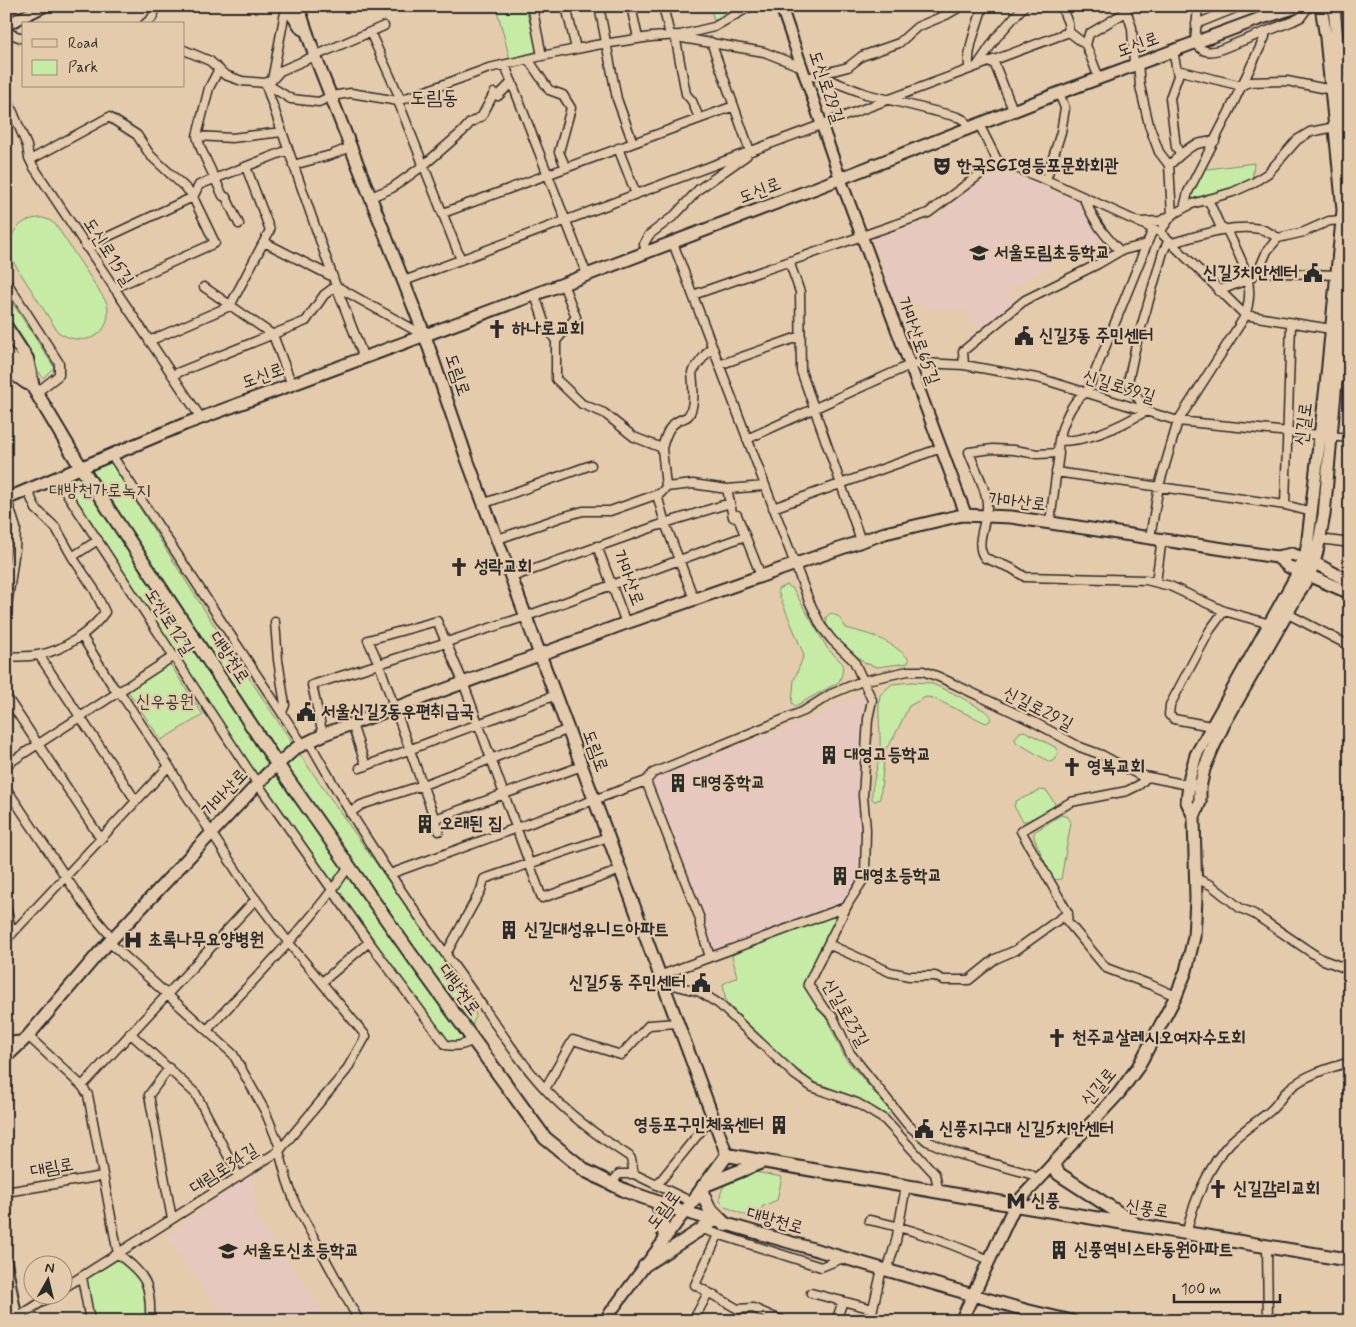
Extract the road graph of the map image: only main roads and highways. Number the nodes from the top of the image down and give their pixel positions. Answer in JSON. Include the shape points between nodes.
{"nodes":[{"id":1,"x":286,"y":6,"type":"edge"},
{"id":2,"x":298,"y":6,"type":"edge"},
{"id":3,"x":306,"y":6,"type":"edge"},
{"id":4,"x":1300,"y":6,"type":"edge"},
{"id":5,"x":1321,"y":6,"type":"edge"},
{"id":6,"x":1334,"y":6,"type":"edge"},
{"id":7,"x":310,"y":40,"type":"junction"},
{"id":8,"x":1345,"y":59,"type":"edge"},
{"id":9,"x":1350,"y":193,"type":"edge"},
{"id":10,"x":1346,"y":222,"type":"edge"},
{"id":11,"x":1349,"y":254,"type":"edge"},
{"id":12,"x":6,"y":327,"type":"edge"},
{"id":13,"x":425,"y":336,"type":"junction"},
{"id":14,"x":6,"y":340,"type":"edge"},
{"id":15,"x":6,"y":353,"type":"edge"},
{"id":16,"x":12,"y":367,"type":"edge"},
{"id":17,"x":34,"y":390,"type":"junction"},
{"id":18,"x":1326,"y":436,"type":"junction"},
{"id":19,"x":80,"y":466,"type":"junction"},
{"id":20,"x":6,"y":498,"type":"edge"},
{"id":21,"x":1277,"y":556,"type":"junction"},
{"id":22,"x":1310,"y":561,"type":"junction"},
{"id":23,"x":1304,"y":572,"type":"junction"},
{"id":24,"x":1350,"y":582,"type":"edge"},
{"id":25,"x":1350,"y":593,"type":"edge"},
{"id":26,"x":541,"y":654,"type":"junction"},
{"id":27,"x":277,"y":764,"type":"junction"},
{"id":28,"x":1194,"y":786,"type":"junction"},
{"id":29,"x":25,"y":1039,"type":"junction"},
{"id":30,"x":6,"y":1044,"type":"edge"},
{"id":31,"x":6,"y":1057,"type":"edge"},
{"id":32,"x":727,"y":1156,"type":"junction"},
{"id":33,"x":765,"y":1161,"type":"junction"},
{"id":34,"x":1055,"y":1162,"type":"junction"},
{"id":35,"x":702,"y":1188,"type":"junction"},
{"id":36,"x":658,"y":1203,"type":"junction"},
{"id":37,"x":1015,"y":1205,"type":"junction"},
{"id":38,"x":689,"y":1207,"type":"junction"},
{"id":39,"x":714,"y":1221,"type":"junction"},
{"id":40,"x":1137,"y":1225,"type":"junction"},
{"id":41,"x":722,"y":1230,"type":"junction"},
{"id":42,"x":663,"y":1239,"type":"road end"},
{"id":43,"x":1350,"y":1260,"type":"edge"},
{"id":44,"x":644,"y":1266,"type":"road end"},
{"id":45,"x":972,"y":1294,"type":"junction"},
{"id":46,"x":961,"y":1321,"type":"edge"},
{"id":47,"x":1072,"y":1321,"type":"edge"}],
"edges":[{"from":1,"to":7,"type":"main road"},
{"from":2,"to":7,"type":"main road","name":"도림로"},
{"from":3,"to":7,"type":"main road"},
{"from":4,"to":13,"type":"main road","name":"도신로","via":[[1013,110]]},
{"from":5,"to":10,"type":"main road","name":"신길로"},
{"from":6,"to":8,"type":"main road"},
{"from":7,"to":13,"type":"main road","name":"도림로"},
{"from":8,"to":9,"type":"main road"},
{"from":10,"to":11,"type":"main road","name":"신길로"},
{"from":10,"to":18,"type":"main road","name":"신길로","via":[[1336,275]]},
{"from":11,"to":18,"type":"main road","name":"신길로","via":[[1337,378]]},
{"from":12,"to":17,"type":"main road","via":[[27,359]]},
{"from":13,"to":19,"type":"main road","name":"도신로"},
{"from":13,"to":26,"type":"main road","name":"도림로"},
{"from":14,"to":16,"type":"main road","name":"대방천로"},
{"from":15,"to":16,"type":"main road","name":"대방천로"},
{"from":16,"to":17,"type":"main road","name":"대방천로"},
{"from":17,"to":19,"type":"main road","name":"대방천로"},
{"from":18,"to":22,"type":"main road","name":"신길로","via":[[1312,512]]},
{"from":18,"to":22,"type":"main road","name":"신길로","via":[[1324,515],[1320,539]]},
{"from":19,"to":20,"type":"main road","name":"도신로"},
{"from":19,"to":27,"type":"main road","name":"대방천로"},
{"from":21,"to":22,"type":"main road","name":"가마산로","via":[[1292,554]]},
{"from":21,"to":23,"type":"main road","name":"가마산로","via":[[1289,567]]},
{"from":21,"to":26,"type":"main road","name":"가마산로","via":[[1050,522],[966,515],[885,533]]},
{"from":22,"to":23,"type":"main road","name":"신길로"},
{"from":22,"to":24,"type":"main road","name":"가마산로"},
{"from":23,"to":25,"type":"main road","name":"가마산로"},
{"from":23,"to":28,"type":"main road","name":"신길로","via":[[1288,614],[1224,724]]},
{"from":23,"to":28,"type":"main road","name":"신길로","via":[[1211,726],[1192,766]]},
{"from":26,"to":27,"type":"main road","name":"가마산로","via":[[323,735]]},
{"from":26,"to":32,"type":"main road","name":"도림로"},
{"from":27,"to":29,"type":"main road","name":"가마산로","via":[[111,940]]},
{"from":27,"to":36,"type":"main road","name":"대방천로","via":[[545,1138],[586,1171]]},
{"from":28,"to":34,"type":"main road","name":"신길로","via":[[1200,802],[1194,817],[1195,920],[1186,971],[1138,1067],[1106,1108]]},
{"from":29,"to":30,"type":"main road"},
{"from":29,"to":31,"type":"main road","name":"가마산로"},
{"from":32,"to":33,"type":"main road","name":"신풍로"},
{"from":32,"to":35,"type":"main road","name":"도림로"},
{"from":33,"to":35,"type":"main road"},
{"from":33,"to":37,"type":"main road","name":"신풍로"},
{"from":34,"to":37,"type":"main road","name":"신길로"},
{"from":34,"to":40,"type":"main road","via":[[1060,1174]]},
{"from":35,"to":38,"type":"main road","name":"도림로"},
{"from":35,"to":41,"type":"main road"},
{"from":36,"to":38,"type":"main road","name":"대방천로"},
{"from":36,"to":42,"type":"main road"},
{"from":37,"to":40,"type":"main road","name":"신풍로"},
{"from":37,"to":45,"type":"main road","name":"신길로"},
{"from":38,"to":39,"type":"main road","name":"대방천로"},
{"from":39,"to":41,"type":"main road","name":"대방천로"},
{"from":39,"to":44,"type":"main road"},
{"from":40,"to":43,"type":"main road","name":"신풍로"},
{"from":41,"to":45,"type":"main road","name":"대방천로","via":[[843,1258]]},
{"from":45,"to":46,"type":"main road","name":"신길로"},
{"from":45,"to":47,"type":"main road","name":"대방천로"}]}
